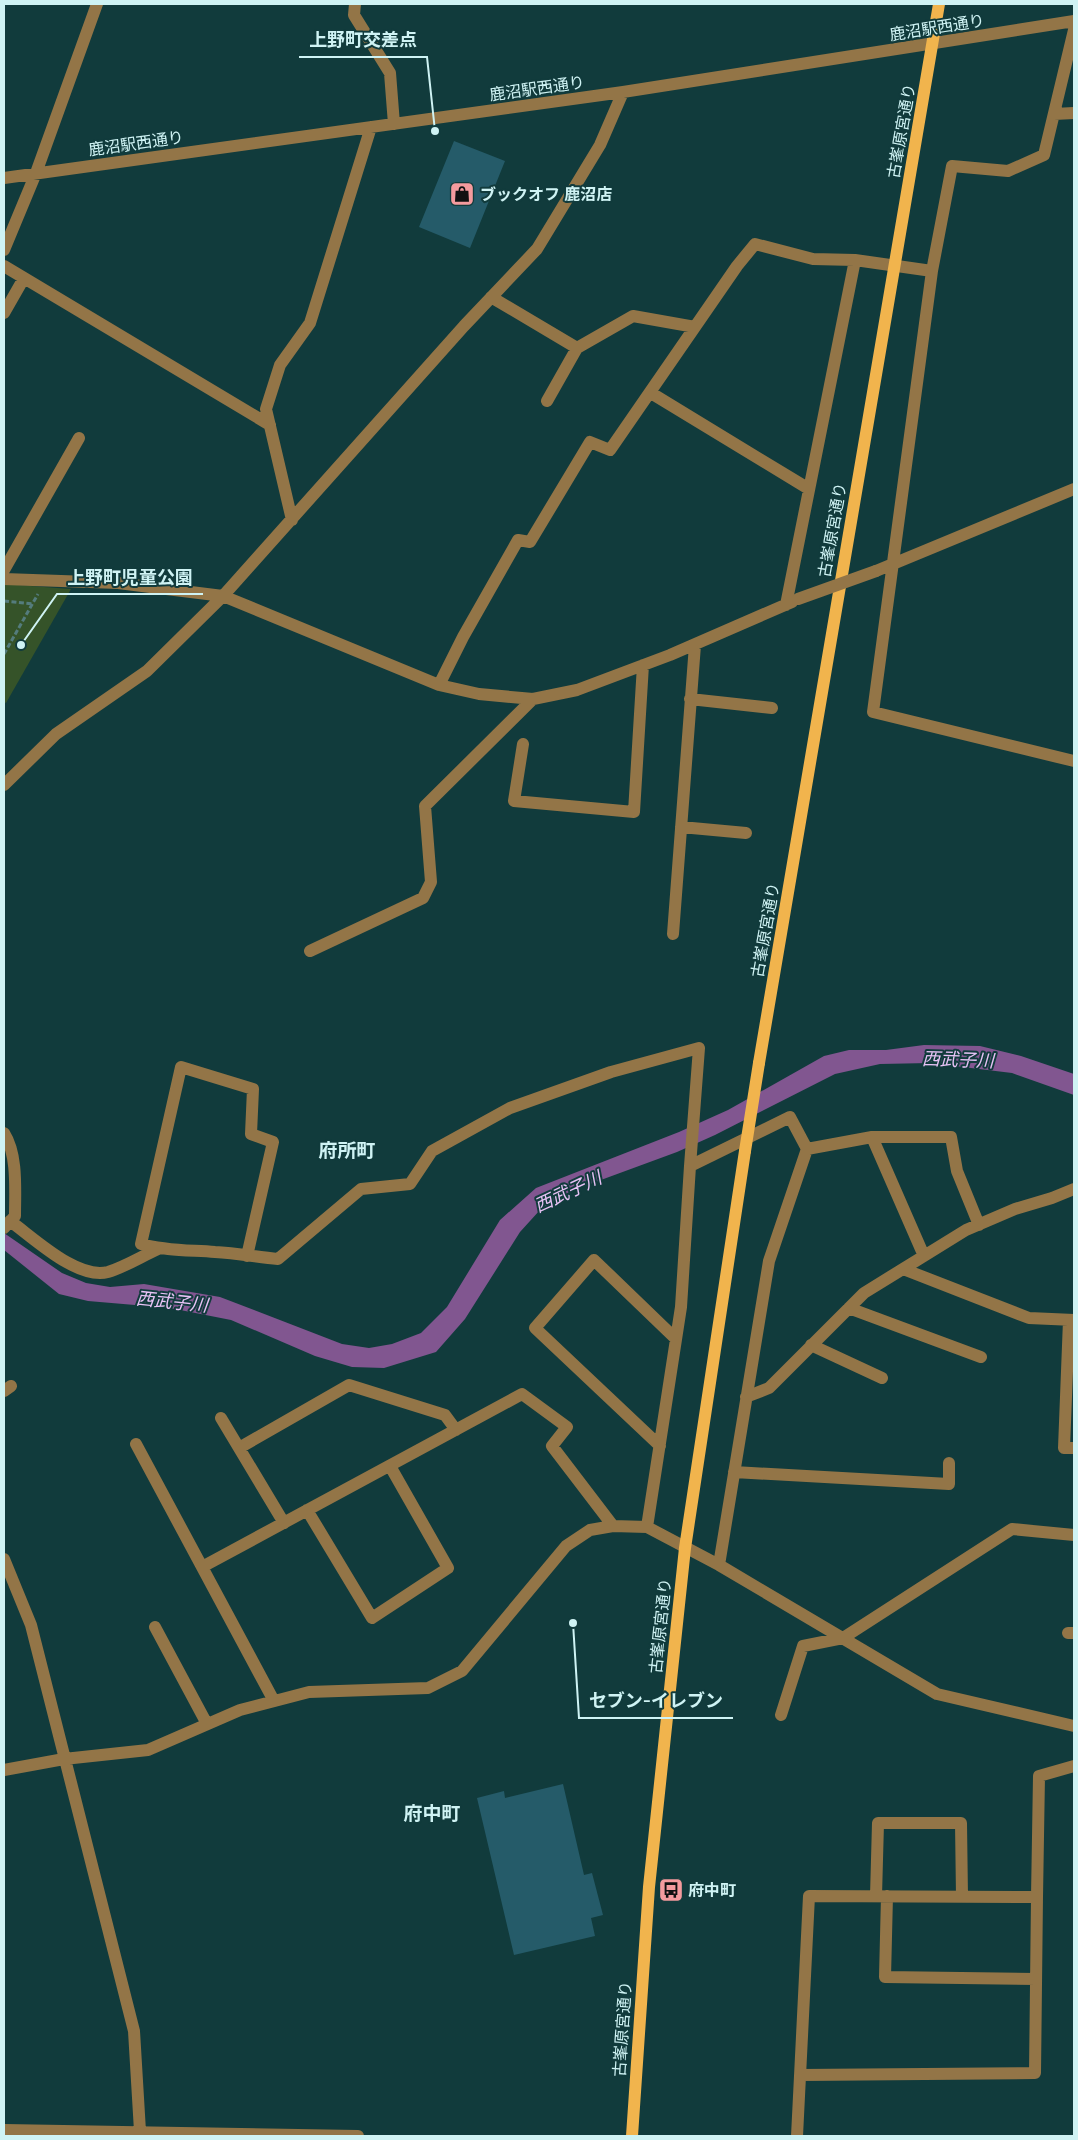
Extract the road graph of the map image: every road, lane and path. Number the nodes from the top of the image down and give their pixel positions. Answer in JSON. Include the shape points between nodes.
{"nodes":[{"id":1,"x":96,"y":4,"type":"edge"},
{"id":2,"x":355,"y":4,"type":"edge"},
{"id":3,"x":939,"y":4,"type":"edge"},
{"id":4,"x":1074,"y":21,"type":"edge"},
{"id":5,"x":1074,"y":30,"type":"edge"},
{"id":6,"x":933,"y":45,"type":"junction"},
{"id":7,"x":623,"y":92,"type":"junction"},
{"id":8,"x":1074,"y":113,"type":"edge"},
{"id":9,"x":1054,"y":114,"type":"junction"},
{"id":10,"x":394,"y":124,"type":"junction"},
{"id":11,"x":371,"y":127,"type":"junction"},
{"id":12,"x":36,"y":173,"type":"junction"},
{"id":13,"x":4,"y":178,"type":"edge"},
{"id":14,"x":4,"y":250,"type":"edge"},
{"id":15,"x":855,"y":260,"type":"junction"},
{"id":16,"x":893,"y":265,"type":"junction"},
{"id":17,"x":4,"y":266,"type":"edge"},
{"id":18,"x":932,"y":271,"type":"junction"},
{"id":19,"x":24,"y":278,"type":"junction"},
{"id":20,"x":492,"y":297,"type":"junction"},
{"id":21,"x":4,"y":313,"type":"edge"},
{"id":22,"x":695,"y":327,"type":"junction"},
{"id":23,"x":577,"y":348,"type":"junction"},
{"id":24,"x":651,"y":393,"type":"junction"},
{"id":25,"x":547,"y":401,"type":"dead end"},
{"id":26,"x":270,"y":425,"type":"junction"},
{"id":27,"x":79,"y":438,"type":"dead end"},
{"id":28,"x":1073,"y":487,"type":"edge"},
{"id":29,"x":809,"y":489,"type":"junction"},
{"id":30,"x":292,"y":520,"type":"junction"},
{"id":31,"x":893,"y":564,"type":"junction"},
{"id":32,"x":4,"y":570,"type":"edge"},
{"id":33,"x":4,"y":578,"type":"edge"},
{"id":34,"x":46,"y":580,"type":"junction"},
{"id":35,"x":223,"y":596,"type":"junction"},
{"id":36,"x":4,"y":601,"type":"edge"},
{"id":37,"x":33,"y":604,"type":"junction"},
{"id":38,"x":786,"y":605,"type":"junction"},
{"id":39,"x":695,"y":645,"type":"junction"},
{"id":40,"x":4,"y":654,"type":"edge"},
{"id":41,"x":643,"y":665,"type":"junction"},
{"id":42,"x":439,"y":685,"type":"junction"},
{"id":43,"x":533,"y":699,"type":"junction"},
{"id":44,"x":690,"y":699,"type":"junction"},
{"id":45,"x":772,"y":708,"type":"dead end"},
{"id":46,"x":523,"y":744,"type":"dead end"},
{"id":47,"x":1074,"y":761,"type":"edge"},
{"id":48,"x":4,"y":786,"type":"edge"},
{"id":49,"x":681,"y":828,"type":"junction"},
{"id":50,"x":746,"y":833,"type":"dead end"},
{"id":51,"x":673,"y":934,"type":"dead end"},
{"id":52,"x":310,"y":951,"type":"dead end"},
{"id":53,"x":4,"y":1133,"type":"edge"},
{"id":54,"x":872,"y":1137,"type":"junction"},
{"id":55,"x":807,"y":1149,"type":"junction"},
{"id":56,"x":690,"y":1166,"type":"junction"},
{"id":57,"x":1074,"y":1189,"type":"edge"},
{"id":58,"x":7,"y":1225,"type":"edge"},
{"id":59,"x":979,"y":1225,"type":"junction"},
{"id":60,"x":158,"y":1249,"type":"junction"},
{"id":61,"x":248,"y":1256,"type":"junction"},
{"id":62,"x":924,"y":1256,"type":"junction"},
{"id":63,"x":903,"y":1269,"type":"junction"},
{"id":64,"x":848,"y":1308,"type":"junction"},
{"id":65,"x":1072,"y":1320,"type":"edge"},
{"id":66,"x":676,"y":1339,"type":"junction"},
{"id":67,"x":811,"y":1345,"type":"junction"},
{"id":68,"x":980,"y":1357,"type":"dead end"},
{"id":69,"x":882,"y":1378,"type":"dead end"},
{"id":70,"x":746,"y":1397,"type":"junction"},
{"id":71,"x":221,"y":1418,"type":"dead end"},
{"id":72,"x":456,"y":1430,"type":"junction"},
{"id":73,"x":136,"y":1444,"type":"dead end"},
{"id":74,"x":660,"y":1446,"type":"junction"},
{"id":75,"x":239,"y":1448,"type":"junction"},
{"id":76,"x":1074,"y":1448,"type":"edge"},
{"id":77,"x":949,"y":1463,"type":"dead end"},
{"id":78,"x":390,"y":1466,"type":"junction"},
{"id":79,"x":734,"y":1472,"type":"junction"},
{"id":80,"x":307,"y":1510,"type":"junction"},
{"id":81,"x":284,"y":1523,"type":"junction"},
{"id":82,"x":613,"y":1526,"type":"junction"},
{"id":83,"x":647,"y":1527,"type":"junction"},
{"id":84,"x":1074,"y":1535,"type":"edge"},
{"id":85,"x":684,"y":1548,"type":"junction"},
{"id":86,"x":4,"y":1559,"type":"edge"},
{"id":87,"x":719,"y":1565,"type":"junction"},
{"id":88,"x":202,"y":1567,"type":"junction"},
{"id":89,"x":155,"y":1627,"type":"dead end"},
{"id":90,"x":844,"y":1638,"type":"junction"},
{"id":91,"x":274,"y":1701,"type":"junction"},
{"id":92,"x":781,"y":1716,"type":"dead end"},
{"id":93,"x":207,"y":1724,"type":"junction"},
{"id":94,"x":1074,"y":1726,"type":"edge"},
{"id":95,"x":64,"y":1759,"type":"junction"},
{"id":96,"x":1074,"y":1766,"type":"edge"},
{"id":97,"x":4,"y":1770,"type":"edge"},
{"id":98,"x":881,"y":1896,"type":"junction"},
{"id":99,"x":962,"y":1897,"type":"junction"},
{"id":100,"x":1037,"y":1898,"type":"junction"},
{"id":101,"x":1036,"y":1979,"type":"junction"},
{"id":102,"x":800,"y":2075,"type":"junction"},
{"id":103,"x":4,"y":2130,"type":"edge"},
{"id":104,"x":140,"y":2131,"type":"junction"},
{"id":105,"x":358,"y":2136,"type":"edge"},
{"id":106,"x":632,"y":2136,"type":"edge"},
{"id":107,"x":797,"y":2136,"type":"edge"}],
"edges":[{"from":1,"to":12,"type":"street"},
{"from":2,"to":10,"type":"street","via":[[354,15],[390,74]]},
{"from":3,"to":6,"type":"main road","name":"古峯原宮通り"},
{"from":4,"to":6,"type":"street","name":"鹿沼駅西通り"},
{"from":5,"to":9,"type":"street"},
{"from":6,"to":7,"type":"street","name":"鹿沼駅西通り"},
{"from":6,"to":16,"type":"main road","name":"古峯原宮通り"},
{"from":7,"to":10,"type":"street","name":"鹿沼駅西通り"},
{"from":7,"to":20,"type":"street","via":[[600,145],[537,249]]},
{"from":8,"to":9,"type":"street"},
{"from":9,"to":18,"type":"street","via":[[1044,155],[1008,171],[952,166]]},
{"from":10,"to":11,"type":"street","name":"鹿沼駅西通り"},
{"from":11,"to":12,"type":"street","name":"鹿沼駅西通り"},
{"from":11,"to":26,"type":"street","via":[[310,323],[280,365],[266,409]]},
{"from":12,"to":13,"type":"street","name":"鹿沼駅西通り"},
{"from":12,"to":14,"type":"street"},
{"from":15,"to":16,"type":"street"},
{"from":15,"to":22,"type":"street","via":[[813,259],[755,244],[736,266]]},
{"from":15,"to":29,"type":"street"},
{"from":16,"to":18,"type":"street"},
{"from":16,"to":85,"type":"main road","name":"古峯原宮通り","bridge":true,"via":[[759,1063]]},
{"from":17,"to":19,"type":"street"},
{"from":18,"to":31,"type":"street"},
{"from":19,"to":21,"type":"street"},
{"from":19,"to":26,"type":"street"},
{"from":20,"to":23,"type":"street"},
{"from":20,"to":30,"type":"street"},
{"from":22,"to":23,"type":"street","via":[[633,316]]},
{"from":22,"to":24,"type":"street"},
{"from":23,"to":25,"type":"street"},
{"from":24,"to":29,"type":"street"},
{"from":24,"to":42,"type":"street","via":[[610,450],[590,442],[530,542],[518,540]]},
{"from":26,"to":30,"type":"street"},
{"from":27,"to":32,"type":"street"},
{"from":28,"to":31,"type":"street"},
{"from":29,"to":38,"type":"street"},
{"from":30,"to":35,"type":"street"},
{"from":31,"to":38,"type":"street","bridge":true},
{"from":31,"to":47,"type":"street","via":[[873,712]]},
{"from":33,"to":34,"type":"street"},
{"from":34,"to":35,"type":"street","via":[[118,583]]},
{"from":34,"to":37,"type":"path"},
{"from":35,"to":42,"type":"street"},
{"from":35,"to":48,"type":"street","via":[[147,671],[56,734]]},
{"from":36,"to":37,"type":"path"},
{"from":37,"to":40,"type":"path"},
{"from":38,"to":39,"type":"street"},
{"from":39,"to":41,"type":"street"},
{"from":39,"to":44,"type":"street"},
{"from":41,"to":43,"type":"street","via":[[577,690]]},
{"from":41,"to":46,"type":"street","via":[[634,812],[514,801]]},
{"from":42,"to":43,"type":"street","via":[[479,694]]},
{"from":43,"to":52,"type":"street","via":[[426,806],[431,882],[423,898]]},
{"from":44,"to":45,"type":"street"},
{"from":44,"to":49,"type":"street"},
{"from":49,"to":50,"type":"street"},
{"from":49,"to":51,"type":"street"},
{"from":53,"to":58,"type":"street","via":[[10,1142],[15,1216]]},
{"from":54,"to":55,"type":"street"},
{"from":54,"to":59,"type":"street","via":[[951,1137],[957,1171]]},
{"from":54,"to":62,"type":"street"},
{"from":55,"to":56,"type":"street","via":[[790,1117]]},
{"from":55,"to":70,"type":"street","via":[[770,1260]]},
{"from":56,"to":61,"type":"street","via":[[699,1048],[611,1072],[510,1108],[432,1151],[410,1184],[361,1189],[278,1259]]},
{"from":56,"to":66,"type":"street"},
{"from":57,"to":59,"type":"street"},
{"from":58,"to":60,"type":"street","via":[[71,1266],[96,1272],[108,1272]]},
{"from":59,"to":62,"type":"street"},
{"from":60,"to":61,"type":"street"},
{"from":60,"to":61,"type":"street","via":[[141,1244],[181,1066],[253,1089],[251,1134],[273,1142]]},
{"from":62,"to":63,"type":"street"},
{"from":63,"to":64,"type":"street","via":[[864,1293]]},
{"from":63,"to":65,"type":"street","via":[[1029,1318]]},
{"from":64,"to":67,"type":"street"},
{"from":64,"to":68,"type":"street"},
{"from":65,"to":76,"type":"street","via":[[1064,1448]]},
{"from":66,"to":74,"type":"street"},
{"from":66,"to":74,"type":"street","via":[[594,1260],[535,1328]]},
{"from":67,"to":69,"type":"street"},
{"from":67,"to":70,"type":"street","via":[[769,1388]]},
{"from":70,"to":79,"type":"street"},
{"from":71,"to":75,"type":"street"},
{"from":72,"to":75,"type":"street","via":[[445,1415],[349,1385]]},
{"from":72,"to":78,"type":"street"},
{"from":72,"to":82,"type":"street","via":[[522,1394],[567,1427],[552,1446]]},
{"from":73,"to":88,"type":"street"},
{"from":74,"to":83,"type":"street"},
{"from":75,"to":81,"type":"street"},
{"from":77,"to":79,"type":"street","via":[[949,1484]]},
{"from":78,"to":80,"type":"street"},
{"from":78,"to":80,"type":"street","via":[[448,1568],[372,1618]]},
{"from":79,"to":87,"type":"street"},
{"from":80,"to":81,"type":"street"},
{"from":81,"to":88,"type":"street"},
{"from":82,"to":83,"type":"street"},
{"from":82,"to":91,"type":"street","via":[[590,1530],[566,1546],[462,1671],[428,1688],[308,1692]]},
{"from":83,"to":85,"type":"street"},
{"from":84,"to":90,"type":"street","via":[[1012,1529]]},
{"from":85,"to":87,"type":"street"},
{"from":85,"to":106,"type":"main road","name":"古峯原宮通り","via":[[650,1878]]},
{"from":86,"to":95,"type":"street","via":[[31,1625]]},
{"from":87,"to":90,"type":"street"},
{"from":88,"to":91,"type":"street"},
{"from":89,"to":93,"type":"street"},
{"from":90,"to":92,"type":"street","via":[[803,1646]]},
{"from":90,"to":94,"type":"street","via":[[937,1694]]},
{"from":91,"to":93,"type":"street","via":[[240,1710]]},
{"from":93,"to":95,"type":"street","via":[[148,1750]]},
{"from":95,"to":97,"type":"street"},
{"from":95,"to":104,"type":"street","via":[[134,2031]]},
{"from":96,"to":100,"type":"street","via":[[1039,1776]]},
{"from":98,"to":99,"type":"street"},
{"from":98,"to":99,"type":"street","via":[[878,1823],[961,1823]]},
{"from":98,"to":101,"type":"street","via":[[885,1977]]},
{"from":98,"to":102,"type":"street","via":[[809,1896]]},
{"from":99,"to":100,"type":"street"},
{"from":100,"to":101,"type":"street"},
{"from":101,"to":102,"type":"street","via":[[1035,2073]]},
{"from":102,"to":107,"type":"street"},
{"from":103,"to":104,"type":"street"},
{"from":104,"to":105,"type":"street"}]}
